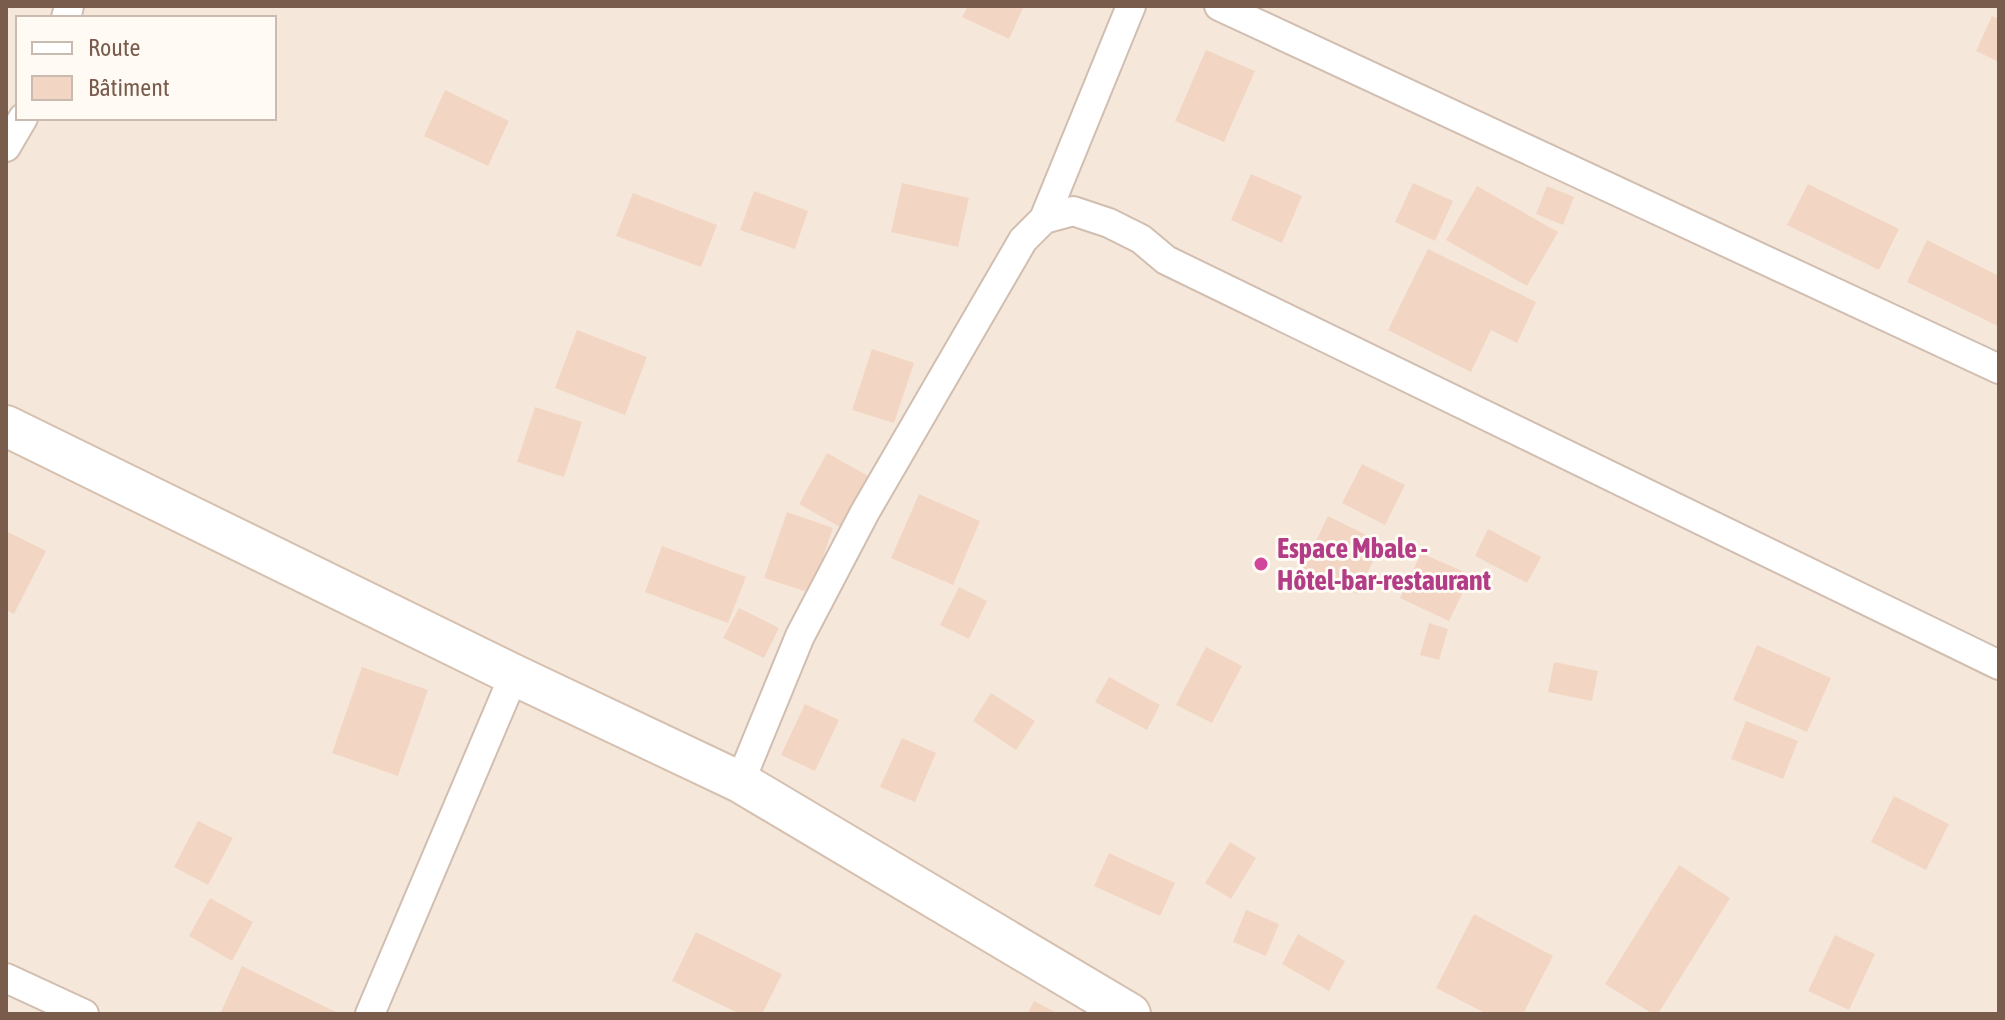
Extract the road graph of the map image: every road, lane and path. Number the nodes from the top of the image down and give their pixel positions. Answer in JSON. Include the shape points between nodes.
{"nodes":[{"id":1,"x":1131,"y":6,"type":"edge"},
{"id":2,"x":1219,"y":6,"type":"edge"},
{"id":3,"x":22,"y":120,"type":"edge"},
{"id":4,"x":6,"y":147,"type":"edge"},
{"id":5,"x":1044,"y":219,"type":"junction"},
{"id":6,"x":1999,"y":369,"type":"edge"},
{"id":7,"x":6,"y":426,"type":"edge"},
{"id":8,"x":1999,"y":665,"type":"edge"},
{"id":9,"x":514,"y":675,"type":"junction"},
{"id":10,"x":740,"y":782,"type":"junction"},
{"id":11,"x":6,"y":978,"type":"edge"},
{"id":12,"x":84,"y":1014,"type":"edge"},
{"id":13,"x":370,"y":1014,"type":"edge"},
{"id":14,"x":1130,"y":1014,"type":"edge"}],
"edges":[{"from":1,"to":5,"type":"street"},
{"from":2,"to":6,"type":"street"},
{"from":3,"to":4,"type":"street"},
{"from":5,"to":8,"type":"street","via":[[1073,211],[1109,223],[1141,239],[1166,260]]},
{"from":5,"to":10,"type":"street","via":[[1023,240],[865,512],[800,636]]},
{"from":7,"to":9,"type":"street"},
{"from":9,"to":10,"type":"street"},
{"from":9,"to":13,"type":"street"},
{"from":10,"to":14,"type":"street"},
{"from":11,"to":12,"type":"street"}]}
